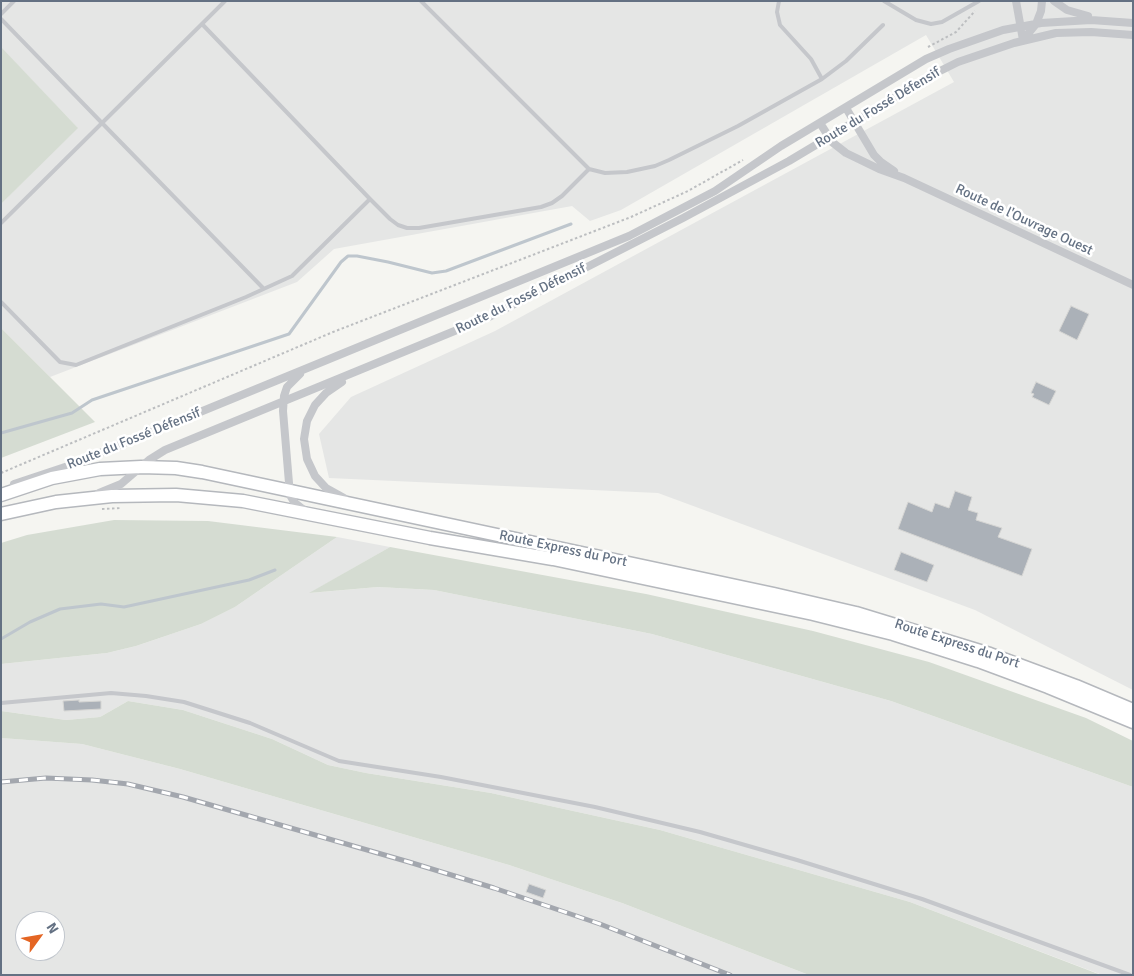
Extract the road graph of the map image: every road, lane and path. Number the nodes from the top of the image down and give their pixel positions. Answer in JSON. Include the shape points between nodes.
{"nodes":[{"id":1,"x":14,"y":1,"type":"edge"},
{"id":2,"x":225,"y":1,"type":"edge"},
{"id":3,"x":421,"y":1,"type":"edge"},
{"id":4,"x":779,"y":1,"type":"edge"},
{"id":5,"x":884,"y":1,"type":"edge"},
{"id":6,"x":979,"y":1,"type":"edge"},
{"id":7,"x":1016,"y":1,"type":"edge"},
{"id":8,"x":1042,"y":1,"type":"edge"},
{"id":9,"x":1054,"y":1,"type":"edge"},
{"id":10,"x":978,"y":8,"type":"dead end"},
{"id":11,"x":1,"y":14,"type":"edge"},
{"id":12,"x":1,"y":19,"type":"edge"},
{"id":13,"x":1114,"y":21,"type":"junction"},
{"id":14,"x":1133,"y":23,"type":"edge"},
{"id":15,"x":202,"y":24,"type":"junction"},
{"id":16,"x":1036,"y":24,"type":"junction"},
{"id":17,"x":883,"y":25,"type":"dead end"},
{"id":18,"x":1021,"y":26,"type":"junction"},
{"id":19,"x":1133,"y":35,"type":"edge"},
{"id":20,"x":1023,"y":40,"type":"junction"},
{"id":21,"x":926,"y":48,"type":"dead end"},
{"id":22,"x":822,"y":79,"type":"junction"},
{"id":23,"x":846,"y":108,"type":"junction"},
{"id":24,"x":854,"y":122,"type":"junction"},
{"id":25,"x":102,"y":123,"type":"junction"},
{"id":26,"x":820,"y":123,"type":"junction"},
{"id":27,"x":829,"y":137,"type":"junction"},
{"id":28,"x":751,"y":156,"type":"dead end"},
{"id":29,"x":588,"y":169,"type":"junction"},
{"id":30,"x":904,"y":178,"type":"junction"},
{"id":31,"x":370,"y":199,"type":"junction"},
{"id":32,"x":1,"y":223,"type":"edge"},
{"id":33,"x":1133,"y":285,"type":"edge"},
{"id":34,"x":263,"y":288,"type":"junction"},
{"id":35,"x":1,"y":302,"type":"edge"},
{"id":36,"x":315,"y":366,"type":"junction"},
{"id":37,"x":370,"y":366,"type":"junction"},
{"id":38,"x":283,"y":402,"type":"junction"},
{"id":39,"x":141,"y":467,"type":"junction"},
{"id":40,"x":1,"y":473,"type":"edge"},
{"id":41,"x":1,"y":489,"type":"edge"},
{"id":42,"x":290,"y":492,"type":"junction"},
{"id":43,"x":1,"y":495,"type":"edge"},
{"id":44,"x":83,"y":498,"type":"junction"},
{"id":45,"x":350,"y":502,"type":"junction"},
{"id":46,"x":127,"y":508,"type":"dead end"},
{"id":47,"x":100,"y":510,"type":"dead end"},
{"id":48,"x":309,"y":513,"type":"junction"},
{"id":49,"x":1,"y":514,"type":"edge"},
{"id":50,"x":1,"y":703,"type":"edge"},
{"id":51,"x":1133,"y":710,"type":"edge"},
{"id":52,"x":1133,"y":722,"type":"edge"},
{"id":53,"x":1130,"y":975,"type":"edge"}],
"edges":[{"from":1,"to":11,"type":"lane"},
{"from":2,"to":15,"type":"lane"},
{"from":3,"to":29,"type":"lane"},
{"from":4,"to":22,"type":"lane","via":[[780,25],[811,59]]},
{"from":5,"to":6,"type":"lane","via":[[916,20],[931,24],[942,22]]},
{"from":7,"to":18,"type":"street"},
{"from":8,"to":16,"type":"street"},
{"from":9,"to":13,"type":"street","name":"Route du Fossé Défensif","via":[[1072,13]]},
{"from":10,"to":21,"type":"path","via":[[956,32]]},
{"from":12,"to":25,"type":"lane"},
{"from":13,"to":14,"type":"street","name":"Route du Fossé Défensif"},
{"from":13,"to":16,"type":"street","name":"Route du Fossé Défensif","via":[[1074,20]]},
{"from":15,"to":25,"type":"lane"},
{"from":15,"to":31,"type":"lane"},
{"from":16,"to":18,"type":"street","name":"Route du Fossé Défensif"},
{"from":16,"to":20,"type":"street"},
{"from":17,"to":22,"type":"lane"},
{"from":18,"to":20,"type":"street"},
{"from":18,"to":23,"type":"street","name":"Route du Fossé Défensif","via":[[986,35],[932,56]]},
{"from":19,"to":20,"type":"street","name":"Route du Fossé Défensif","via":[[1064,32]]},
{"from":20,"to":24,"type":"street","name":"Route du Fossé Défensif","via":[[951,65]]},
{"from":22,"to":29,"type":"lane","via":[[661,164],[627,172],[605,173]]},
{"from":23,"to":24,"type":"street","name":"Route de l'Ouvrage Ouest"},
{"from":23,"to":26,"type":"street","name":"Route du Fossé Défensif"},
{"from":24,"to":27,"type":"street","name":"Route du Fossé Défensif"},
{"from":24,"to":30,"type":"street","name":"Route de l'Ouvrage Ouest","via":[[877,159]]},
{"from":25,"to":32,"type":"lane"},
{"from":25,"to":34,"type":"lane"},
{"from":26,"to":27,"type":"street","name":"Route de l'Ouvrage Ouest"},
{"from":26,"to":36,"type":"street","name":"Route du Fossé Défensif","via":[[715,192],[629,236]]},
{"from":27,"to":30,"type":"street","name":"Route de l'Ouvrage Ouest","via":[[846,153]]},
{"from":27,"to":37,"type":"street","name":"Route du Fossé Défensif","via":[[683,218],[491,316]]},
{"from":28,"to":40,"type":"path","via":[[688,191],[631,217],[334,332]]},
{"from":29,"to":31,"type":"lane","via":[[562,196],[547,205],[419,228],[398,225]]},
{"from":30,"to":33,"type":"street","name":"Route de l'Ouvrage Ouest"},
{"from":31,"to":34,"type":"lane","via":[[292,276]]},
{"from":34,"to":35,"type":"lane","via":[[76,365],[60,362]]},
{"from":36,"to":38,"type":"street","via":[[289,383]]},
{"from":36,"to":41,"type":"street","name":"Route du Fossé Défensif","via":[[71,465]]},
{"from":37,"to":38,"type":"street","name":"Route du Fossé Défensif"},
{"from":37,"to":45,"type":"street","via":[[322,396],[310,415],[304,434],[307,459],[318,480]]},
{"from":38,"to":39,"type":"street","name":"Route du Fossé Défensif","via":[[165,450]]},
{"from":38,"to":42,"type":"street"},
{"from":39,"to":42,"type":"main road","name":"Route Express du Port","via":[[194,471]]},
{"from":39,"to":43,"type":"main road","name":"Route Express du Port","via":[[86,471],[52,478]]},
{"from":39,"to":44,"type":"street","name":"Route du Fossé Défensif","via":[[116,487]]},
{"from":42,"to":45,"type":"main road","name":"Route Express du Port"},
{"from":42,"to":48,"type":"street","via":[[294,502]]},
{"from":44,"to":48,"type":"main road","name":"Route Express du Port","via":[[198,496]]},
{"from":44,"to":49,"type":"main road","name":"Route du Fossé Défensif"},
{"from":45,"to":51,"type":"main road","name":"Route Express du Port","via":[[876,618],[990,654]]},
{"from":46,"to":47,"type":"path"},
{"from":48,"to":52,"type":"main road","name":"Route Express du Port","via":[[800,610],[986,664]]},
{"from":50,"to":53,"type":"lane","via":[[111,693],[184,702],[250,724],[339,761],[562,800],[778,854],[914,896]]}]}
